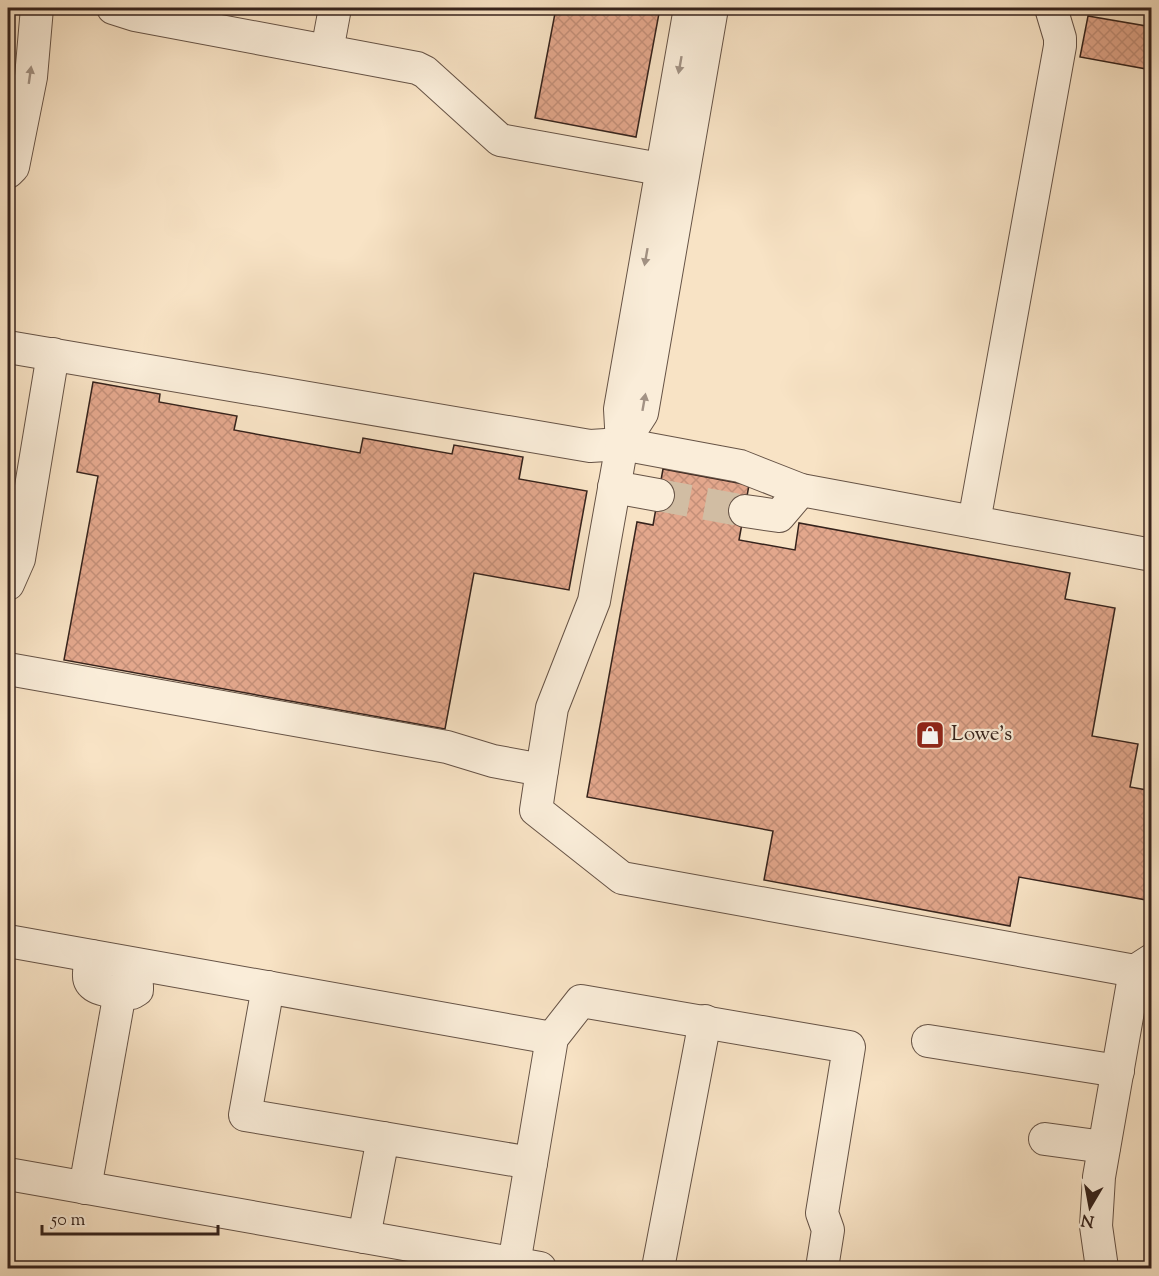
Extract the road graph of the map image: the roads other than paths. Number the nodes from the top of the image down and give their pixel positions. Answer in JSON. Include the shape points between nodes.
{"nodes":[{"id":1,"x":37,"y":8,"type":"edge"},
{"id":2,"x":113,"y":8,"type":"edge"},
{"id":3,"x":334,"y":8,"type":"edge"},
{"id":4,"x":690,"y":8,"type":"edge"},
{"id":5,"x":712,"y":8,"type":"edge"},
{"id":6,"x":1051,"y":8,"type":"edge"},
{"id":7,"x":327,"y":51,"type":"junction"},
{"id":8,"x":672,"y":171,"type":"junction"},
{"id":9,"x":8,"y":172,"type":"edge"},
{"id":10,"x":8,"y":347,"type":"edge"},
{"id":11,"x":53,"y":354,"type":"junction"},
{"id":12,"x":622,"y":444,"type":"junction"},
{"id":13,"x":614,"y":487,"type":"junction"},
{"id":14,"x":801,"y":490,"type":"junction"},
{"id":15,"x":658,"y":495,"type":"tunnel mouth"},
{"id":16,"x":745,"y":511,"type":"tunnel mouth"},
{"id":17,"x":974,"y":522,"type":"junction"},
{"id":18,"x":1152,"y":555,"type":"edge"},
{"id":19,"x":8,"y":584,"type":"edge"},
{"id":20,"x":8,"y":669,"type":"edge"},
{"id":21,"x":542,"y":770,"type":"junction"},
{"id":22,"x":8,"y":941,"type":"edge"},
{"id":23,"x":92,"y":956,"type":"junction"},
{"id":24,"x":141,"y":964,"type":"junction"},
{"id":25,"x":1143,"y":965,"type":"edge"},
{"id":26,"x":268,"y":987,"type":"junction"},
{"id":27,"x":120,"y":992,"type":"junction"},
{"id":28,"x":705,"y":1021,"type":"junction"},
{"id":29,"x":552,"y":1038,"type":"junction"},
{"id":30,"x":928,"y":1041,"type":"dead end"},
{"id":31,"x":1118,"y":1071,"type":"junction"},
{"id":32,"x":383,"y":1138,"type":"junction"},
{"id":33,"x":1045,"y":1139,"type":"dead end"},
{"id":34,"x":1104,"y":1147,"type":"junction"},
{"id":35,"x":531,"y":1163,"type":"junction"},
{"id":36,"x":8,"y":1174,"type":"edge"},
{"id":37,"x":85,"y":1188,"type":"junction"},
{"id":38,"x":364,"y":1237,"type":"junction"},
{"id":39,"x":527,"y":1266,"type":"edge"},
{"id":40,"x":658,"y":1269,"type":"edge"},
{"id":41,"x":822,"y":1269,"type":"edge"},
{"id":42,"x":1102,"y":1269,"type":"edge"}],
"edges":[{"from":9,"to":1,"type":"street","one_way":true,"via":[[13,167],[30,77]]},
{"from":2,"to":7,"type":"street"},
{"from":3,"to":7,"type":"street"},
{"from":4,"to":8,"type":"street","one_way":true},
{"from":5,"to":8,"type":"street"},
{"from":6,"to":17,"type":"street","via":[[1060,46]]},
{"from":7,"to":8,"type":"street","via":[[425,72],[500,140]]},
{"from":8,"to":12,"type":"street","via":[[620,409]]},
{"from":10,"to":11,"type":"street"},
{"from":11,"to":12,"type":"street","via":[[590,446]]},
{"from":11,"to":19,"type":"street","via":[[19,559]]},
{"from":12,"to":13,"type":"street"},
{"from":12,"to":14,"type":"street","via":[[740,466]]},
{"from":13,"to":15,"type":"street"},
{"from":13,"to":21,"type":"street","via":[[594,601],[552,708]]},
{"from":14,"to":16,"type":"street","via":[[779,516]]},
{"from":14,"to":17,"type":"street"},
{"from":17,"to":18,"type":"street"},
{"from":20,"to":21,"type":"street","via":[[447,747]]},
{"from":21,"to":25,"type":"street","via":[[536,810],[622,878]]},
{"from":22,"to":23,"type":"street"},
{"from":23,"to":24,"type":"street"},
{"from":23,"to":27,"type":"street","via":[[90,982]]},
{"from":24,"to":26,"type":"street"},
{"from":24,"to":27,"type":"street","via":[[137,990]]},
{"from":25,"to":31,"type":"street"},
{"from":26,"to":29,"type":"street"},
{"from":26,"to":32,"type":"street","via":[[245,1115]]},
{"from":27,"to":37,"type":"street"},
{"from":28,"to":29,"type":"street","via":[[581,1000]]},
{"from":28,"to":40,"type":"street"},
{"from":28,"to":41,"type":"street","via":[[849,1047],[822,1213],[828,1230]]},
{"from":29,"to":35,"type":"street"},
{"from":30,"to":31,"type":"street"},
{"from":31,"to":34,"type":"street"},
{"from":32,"to":35,"type":"street"},
{"from":32,"to":38,"type":"street"},
{"from":33,"to":34,"type":"street"},
{"from":34,"to":42,"type":"street","via":[[1096,1226]]},
{"from":35,"to":39,"type":"street"},
{"from":36,"to":37,"type":"street"},
{"from":37,"to":38,"type":"street"},
{"from":38,"to":39,"type":"street"}]}
